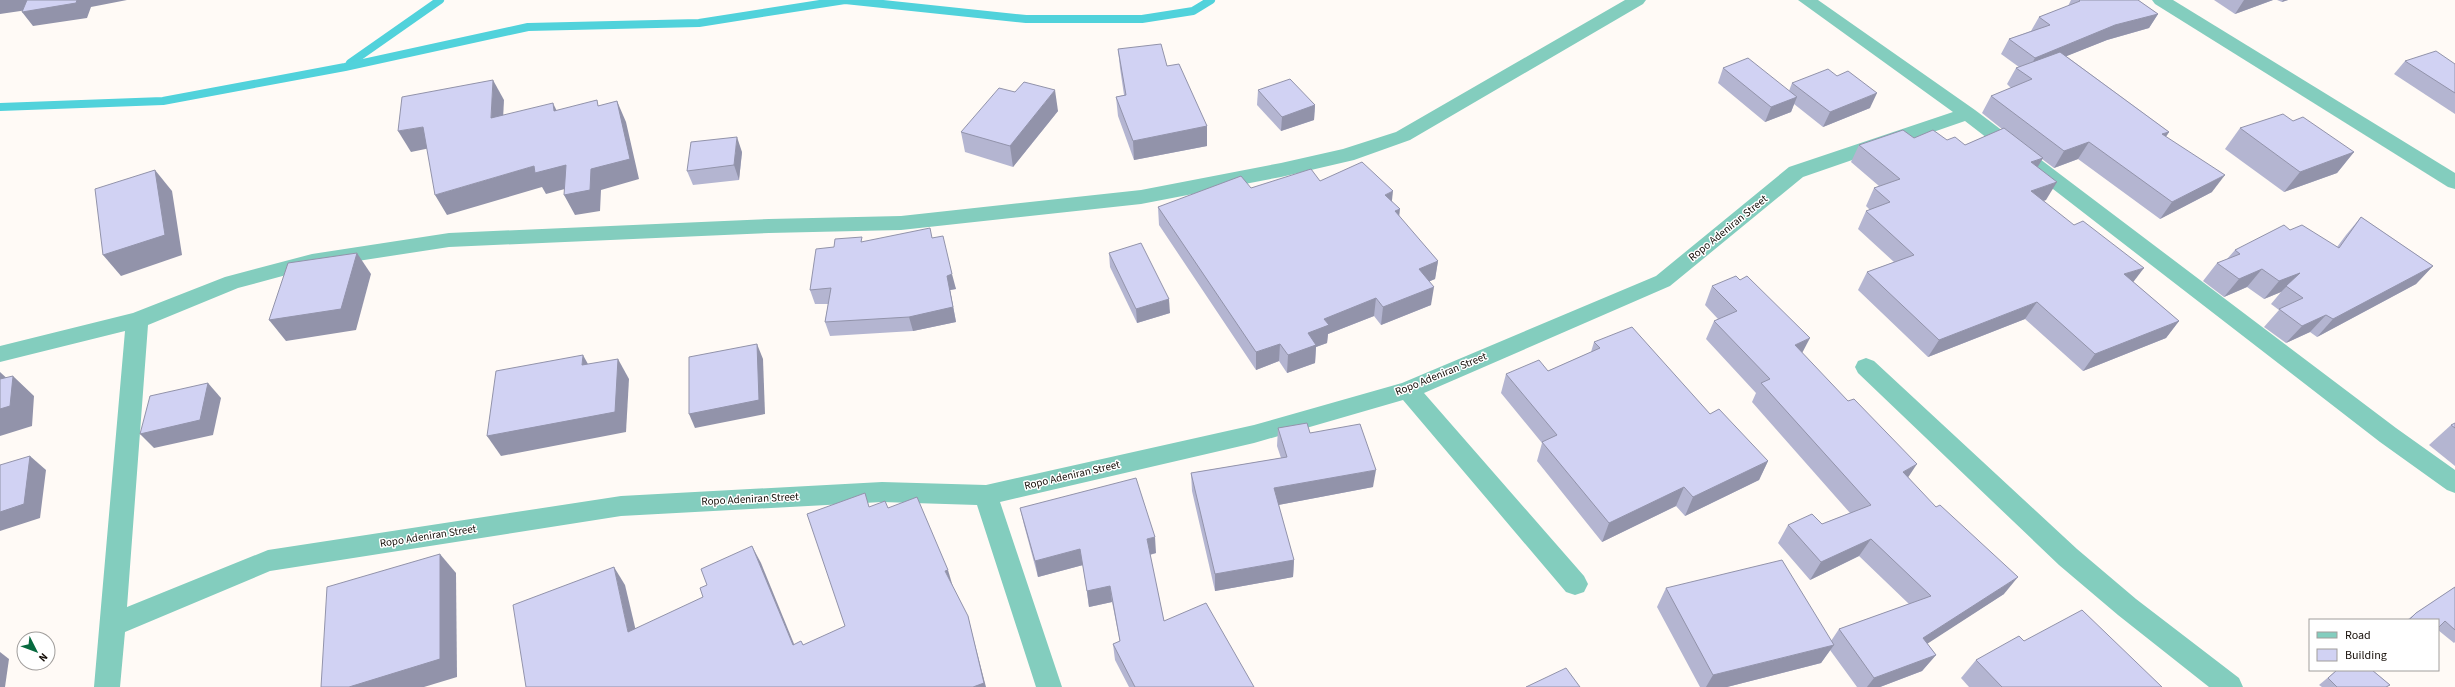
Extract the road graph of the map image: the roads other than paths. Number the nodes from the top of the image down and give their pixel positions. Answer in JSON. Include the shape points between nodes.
{"nodes":[{"id":1,"x":1637,"y":0,"type":"edge"},
{"id":2,"x":1807,"y":0,"type":"edge"},
{"id":3,"x":2161,"y":0,"type":"edge"},
{"id":4,"x":1968,"y":114,"type":"junction"},
{"id":5,"x":2455,"y":182,"type":"edge"},
{"id":6,"x":137,"y":320,"type":"junction"},
{"id":7,"x":0,"y":354,"type":"edge"},
{"id":8,"x":1866,"y":367,"type":"dead end"},
{"id":9,"x":1408,"y":390,"type":"junction"},
{"id":10,"x":2455,"y":483,"type":"edge"},
{"id":11,"x":986,"y":495,"type":"junction"},
{"id":12,"x":1575,"y":584,"type":"dead end"},
{"id":13,"x":114,"y":626,"type":"junction"},
{"id":14,"x":106,"y":687,"type":"edge"},
{"id":15,"x":1049,"y":687,"type":"edge"},
{"id":16,"x":2230,"y":687,"type":"edge"}],
"edges":[{"from":1,"to":6,"type":"street","via":[[1403,136],[1347,155],[1281,170],[1141,197],[900,223],[449,240],[312,261],[232,282]]},
{"from":2,"to":4,"type":"street"},
{"from":3,"to":5,"type":"street"},
{"from":4,"to":9,"type":"street","name":"Ropo Adeniran Street","via":[[1796,172],[1663,281]]},
{"from":4,"to":10,"type":"street","via":[[2381,430]]},
{"from":6,"to":7,"type":"street"},
{"from":6,"to":13,"type":"street"},
{"from":8,"to":16,"type":"street","via":[[2068,557],[2127,607]]},
{"from":9,"to":11,"type":"street","name":"Ropo Adeniran Street","via":[[1254,434]]},
{"from":9,"to":12,"type":"street"},
{"from":11,"to":13,"type":"street","name":"Ropo Adeniran Street","via":[[882,492],[621,506],[268,561]]},
{"from":11,"to":15,"type":"street"},
{"from":13,"to":14,"type":"street"}]}
